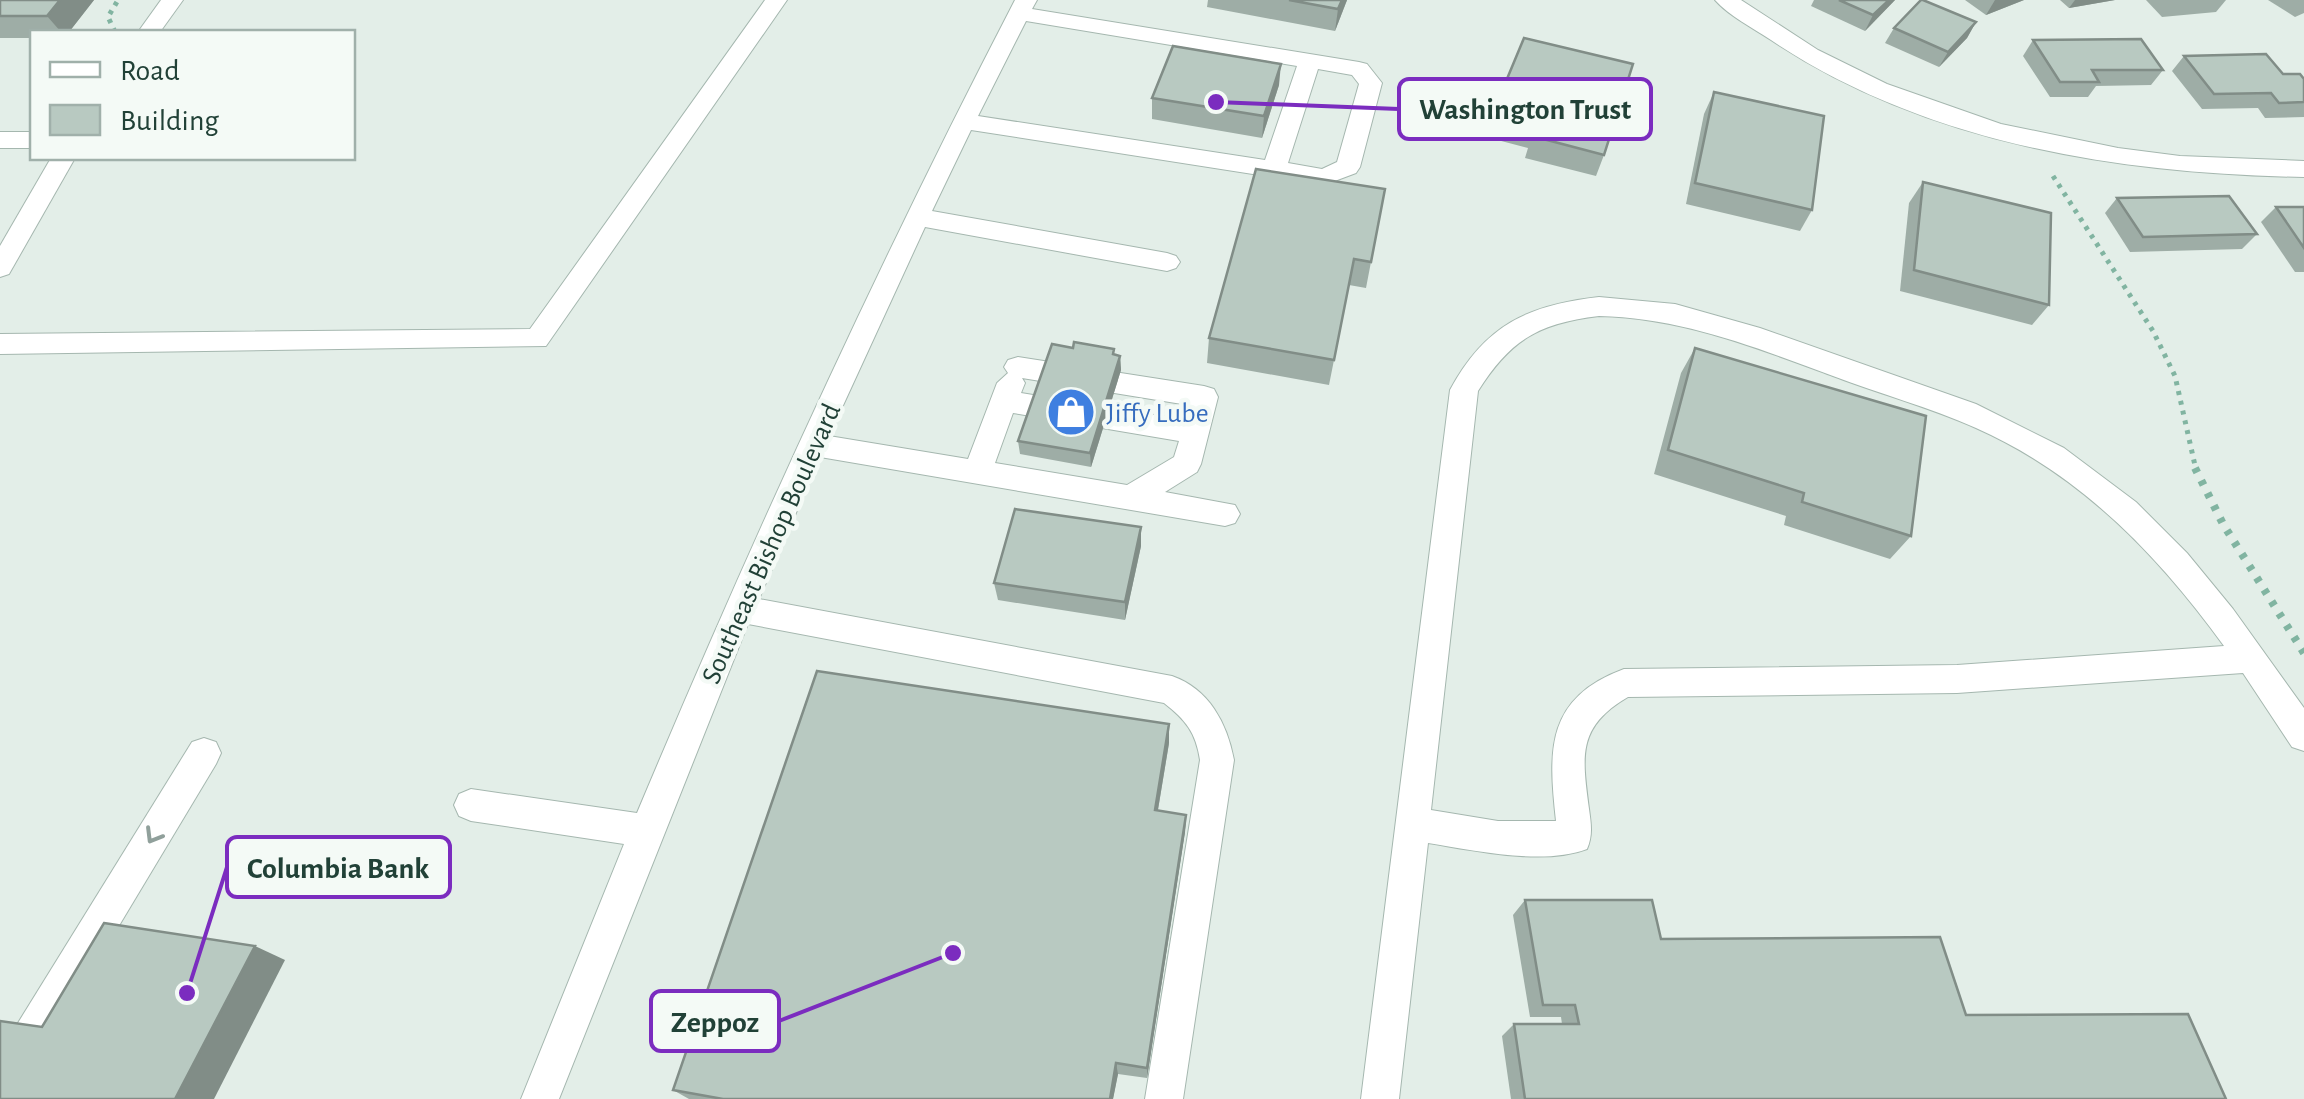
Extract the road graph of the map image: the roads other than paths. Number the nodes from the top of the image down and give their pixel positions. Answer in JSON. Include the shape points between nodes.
{"nodes":[{"id":1,"x":172,"y":0,"type":"edge"},
{"id":2,"x":776,"y":0,"type":"edge"},
{"id":3,"x":1726,"y":0,"type":"edge"},
{"id":4,"x":1023,"y":7,"type":"edge"},
{"id":5,"x":150,"y":30,"type":"edge"},
{"id":6,"x":1310,"y":61,"type":"junction"},
{"id":7,"x":964,"y":121,"type":"junction"},
{"id":8,"x":0,"y":140,"type":"edge"},
{"id":9,"x":30,"y":140,"type":"edge"},
{"id":10,"x":62,"y":160,"type":"edge"},
{"id":11,"x":2304,"y":169,"type":"edge"},
{"id":12,"x":1277,"y":170,"type":"junction"},
{"id":13,"x":918,"y":217,"type":"junction"},
{"id":14,"x":1167,"y":262,"type":"dead end"},
{"id":15,"x":0,"y":268,"type":"edge"},
{"id":16,"x":0,"y":344,"type":"edge"},
{"id":17,"x":812,"y":444,"type":"junction"},
{"id":18,"x":977,"y":472,"type":"junction"},
{"id":19,"x":1130,"y":498,"type":"junction"},
{"id":20,"x":1225,"y":514,"type":"dead end"},
{"id":21,"x":740,"y":609,"type":"junction"},
{"id":22,"x":2252,"y":658,"type":"junction"},
{"id":23,"x":2304,"y":736,"type":"edge"},
{"id":24,"x":204,"y":753,"type":"dead end"},
{"id":25,"x":471,"y":804,"type":"dead end"},
{"id":26,"x":1416,"y":824,"type":"junction"},
{"id":27,"x":645,"y":832,"type":"junction"},
{"id":28,"x":0,"y":1087,"type":"edge"},
{"id":29,"x":540,"y":1099,"type":"edge"},
{"id":30,"x":1164,"y":1099,"type":"edge"},
{"id":31,"x":1380,"y":1099,"type":"edge"}],
"edges":[{"from":1,"to":5,"type":"street"},
{"from":2,"to":16,"type":"street","via":[[538,339]]},
{"from":3,"to":11,"type":"street","via":[[1822,62],[1920,106],[2046,143],[2239,170]]},
{"from":4,"to":6,"type":"street"},
{"from":4,"to":7,"type":"street","name":"Southeast Bishop Boulevard"},
{"from":6,"to":12,"type":"street"},
{"from":6,"to":12,"type":"street"},
{"from":6,"to":12,"type":"street","via":[[1358,68],[1370,84],[1348,167],[1324,178]]},
{"from":7,"to":12,"type":"street"},
{"from":7,"to":13,"type":"street","name":"Southeast Bishop Boulevard"},
{"from":8,"to":9,"type":"street"},
{"from":10,"to":15,"type":"street"},
{"from":13,"to":14,"type":"street"},
{"from":13,"to":17,"type":"street","name":"Southeast Bishop Boulevard"},
{"from":17,"to":18,"type":"street"},
{"from":17,"to":21,"type":"street","name":"Southeast Bishop Boulevard"},
{"from":18,"to":19,"type":"street"},
{"from":18,"to":19,"type":"street","via":[[1013,377],[1199,415],[1187,464]]},
{"from":19,"to":20,"type":"street"},
{"from":21,"to":27,"type":"street","name":"Southeast Bishop Boulevard"},
{"from":21,"to":30,"type":"street","via":[[1172,690],[1201,712],[1217,760]]},
{"from":22,"to":23,"type":"street"},
{"from":22,"to":26,"type":"street","via":[[1957,678],[1624,683],[1592,698],[1574,722],[1567,757],[1575,837],[1498,838]]},
{"from":22,"to":26,"type":"street","via":[[2127,512],[2029,441],[1973,414],[1696,318],[1633,307],[1556,312],[1510,333],[1464,390]]},
{"from":24,"to":28,"type":"street","one_way":true},
{"from":25,"to":27,"type":"street"},
{"from":26,"to":31,"type":"street"},
{"from":27,"to":29,"type":"street","name":"Southeast Bishop Boulevard"}]}
